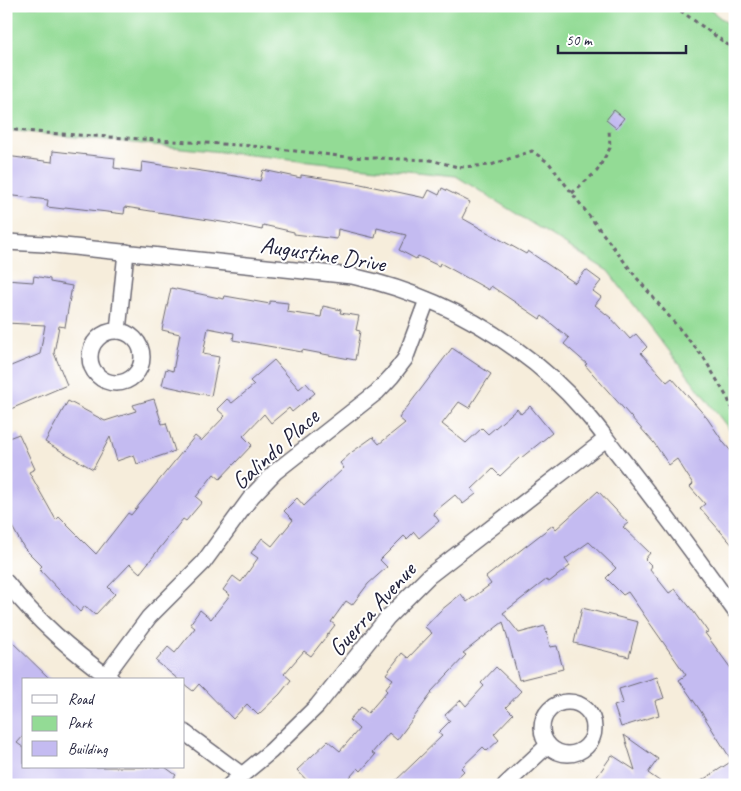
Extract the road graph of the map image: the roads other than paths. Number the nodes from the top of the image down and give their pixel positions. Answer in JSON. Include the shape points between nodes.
{"nodes":[{"id":1,"x":6,"y":242,"type":"edge"},
{"id":2,"x":126,"y":252,"type":"junction"},
{"id":3,"x":427,"y":300,"type":"junction"},
{"id":4,"x":118,"y":330,"type":"dead end"},
{"id":5,"x":606,"y":439,"type":"junction"},
{"id":6,"x":6,"y":582,"type":"edge"},
{"id":7,"x":735,"y":611,"type":"edge"},
{"id":8,"x":109,"y":678,"type":"edge"},
{"id":9,"x":185,"y":733,"type":"edge"},
{"id":10,"x":548,"y":745,"type":"dead end"},
{"id":11,"x":236,"y":780,"type":"edge"},
{"id":12,"x":505,"y":785,"type":"edge"}],
"edges":[{"from":1,"to":2,"type":"street","name":"Augustine Drive"},
{"from":2,"to":3,"type":"street","name":"Augustine Drive","via":[[352,276],[379,282]]},
{"from":2,"to":4,"type":"street"},
{"from":3,"to":5,"type":"street","name":"Augustine Drive","via":[[450,309],[518,350],[584,411]]},
{"from":3,"to":8,"type":"street","name":"Galindo Place","via":[[404,359],[392,376],[377,392],[276,472],[252,496],[203,562],[149,617]]},
{"from":5,"to":7,"type":"street","name":"Augustine Drive","via":[[670,520]]},
{"from":5,"to":11,"type":"street","name":"Guerra Avenue","via":[[429,576],[387,618],[317,706]]},
{"from":6,"to":8,"type":"street","via":[[54,636]]},
{"from":9,"to":11,"type":"street"},
{"from":10,"to":12,"type":"street"}]}
